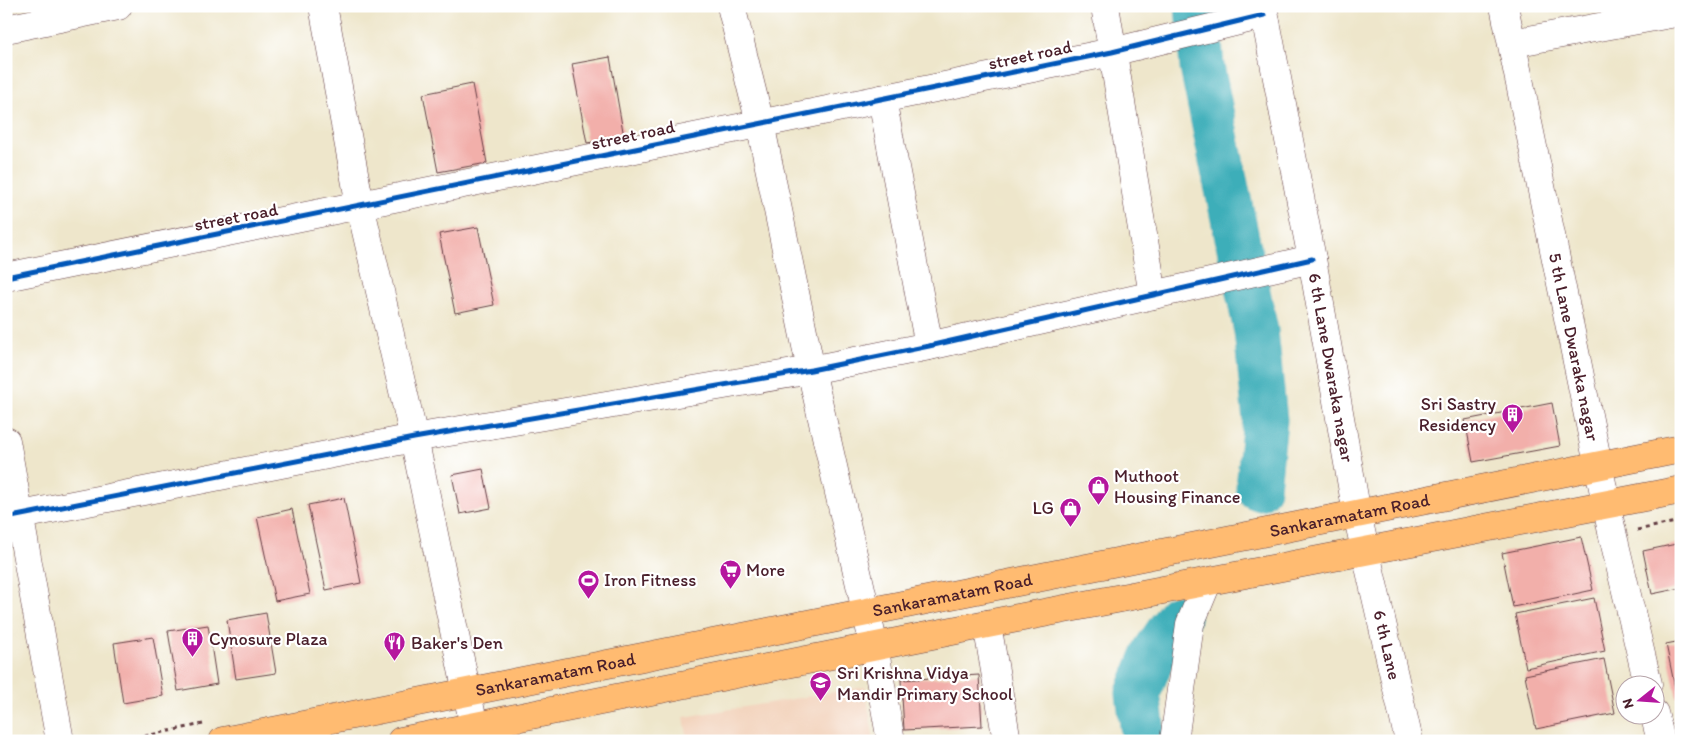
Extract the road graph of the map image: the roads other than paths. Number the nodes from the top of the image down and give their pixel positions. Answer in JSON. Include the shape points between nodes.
{"nodes":[{"id":1,"x":323,"y":6,"type":"edge"},
{"id":2,"x":731,"y":6,"type":"edge"},
{"id":3,"x":1105,"y":6,"type":"edge"},
{"id":4,"x":1504,"y":6,"type":"edge"},
{"id":5,"x":112,"y":7,"type":"edge"},
{"id":6,"x":1263,"y":11,"type":"edge"},
{"id":7,"x":1681,"y":12,"type":"edge"},
{"id":8,"x":6,"y":29,"type":"edge"},
{"id":9,"x":1512,"y":44,"type":"junction"},
{"id":10,"x":1112,"y":52,"type":"junction"},
{"id":11,"x":882,"y":99,"type":"junction"},
{"id":12,"x":760,"y":123,"type":"junction"},
{"id":13,"x":360,"y":206,"type":"junction"},
{"id":14,"x":1312,"y":260,"type":"junction"},
{"id":15,"x":6,"y":277,"type":"edge"},
{"id":16,"x":1153,"y":295,"type":"junction"},
{"id":17,"x":929,"y":346,"type":"junction"},
{"id":18,"x":812,"y":370,"type":"junction"},
{"id":19,"x":414,"y":438,"type":"junction"},
{"id":20,"x":6,"y":441,"type":"edge"},
{"id":21,"x":1681,"y":449,"type":"edge"},
{"id":22,"x":1598,"y":465,"type":"junction"},
{"id":23,"x":1681,"y":490,"type":"edge"},
{"id":24,"x":1606,"y":506,"type":"junction"},
{"id":25,"x":1357,"y":514,"type":"junction"},
{"id":26,"x":13,"y":517,"type":"edge"},
{"id":27,"x":1365,"y":550,"type":"junction"},
{"id":28,"x":1207,"y":582,"type":"junction"},
{"id":29,"x":866,"y":611,"type":"junction"},
{"id":30,"x":988,"y":624,"type":"junction"},
{"id":31,"x":874,"y":646,"type":"junction"},
{"id":32,"x":1646,"y":674,"type":"edge"},
{"id":33,"x":467,"y":690,"type":"junction"},
{"id":34,"x":1657,"y":724,"type":"edge"},
{"id":35,"x":476,"y":733,"type":"edge"},
{"id":36,"x":60,"y":741,"type":"edge"},
{"id":37,"x":223,"y":741,"type":"edge"},
{"id":38,"x":400,"y":741,"type":"edge"},
{"id":39,"x":891,"y":741,"type":"edge"},
{"id":40,"x":1007,"y":741,"type":"edge"},
{"id":41,"x":1174,"y":741,"type":"edge"},
{"id":42,"x":1409,"y":741,"type":"edge"},
{"id":43,"x":1661,"y":741,"type":"edge"}],
"edges":[{"from":1,"to":13,"type":"street"},
{"from":2,"to":12,"type":"street"},
{"from":3,"to":10,"type":"street"},
{"from":4,"to":9,"type":"street","name":"5 th Lane Dwaraka nagar"},
{"from":5,"to":8,"type":"street"},
{"from":6,"to":10,"type":"street","name":"street road","via":[[1216,27]]},
{"from":6,"to":14,"type":"street","name":"6 th Lane Dwaraka nagar"},
{"from":7,"to":9,"type":"street"},
{"from":9,"to":22,"type":"street","name":"5 th Lane Dwaraka nagar"},
{"from":10,"to":11,"type":"street","name":"street road"},
{"from":10,"to":16,"type":"street"},
{"from":11,"to":12,"type":"street","name":"street road"},
{"from":11,"to":17,"type":"street"},
{"from":12,"to":13,"type":"street","name":"street road"},
{"from":12,"to":18,"type":"street"},
{"from":13,"to":15,"type":"street","name":"street road"},
{"from":13,"to":19,"type":"street"},
{"from":14,"to":16,"type":"street"},
{"from":14,"to":25,"type":"street","name":"6 th Lane Dwaraka nagar"},
{"from":16,"to":17,"type":"street"},
{"from":17,"to":18,"type":"street"},
{"from":18,"to":19,"type":"street"},
{"from":18,"to":29,"type":"street"},
{"from":19,"to":26,"type":"street"},
{"from":19,"to":33,"type":"street"},
{"from":20,"to":26,"type":"street"},
{"from":21,"to":22,"type":"main road","name":"Sankaramatam Road"},
{"from":22,"to":24,"type":"street","name":"5 th Lane Dwaraka nagar"},
{"from":22,"to":25,"type":"main road","name":"Sankaramatam Road"},
{"from":23,"to":24,"type":"main road","name":"Sankaramatam Road"},
{"from":24,"to":27,"type":"main road","name":"Sankaramatam Road"},
{"from":24,"to":32,"type":"street","name":"5 th Lane Dwaraka nagar"},
{"from":25,"to":27,"type":"street","name":"6 th Lane Dwaraka nagar"},
{"from":25,"to":29,"type":"main road","name":"Sankaramatam Road"},
{"from":26,"to":36,"type":"street"},
{"from":27,"to":28,"type":"main road","name":"Sankaramatam Road"},
{"from":27,"to":42,"type":"street","name":"6 th Lane"},
{"from":28,"to":30,"type":"main road","name":"Sankaramatam Road"},
{"from":28,"to":41,"type":"street","via":[[1190,624]]},
{"from":29,"to":31,"type":"street"},
{"from":29,"to":33,"type":"main road","name":"Sankaramatam Road"},
{"from":30,"to":31,"type":"main road","name":"Sankaramatam Road"},
{"from":30,"to":40,"type":"street"},
{"from":31,"to":35,"type":"main road","name":"Sankaramatam Road"},
{"from":31,"to":39,"type":"street"},
{"from":33,"to":35,"type":"street"},
{"from":33,"to":37,"type":"main road","name":"Sankaramatam Road"},
{"from":34,"to":43,"type":"street"},
{"from":35,"to":38,"type":"main road","name":"Sankaramatam Road"}]}
